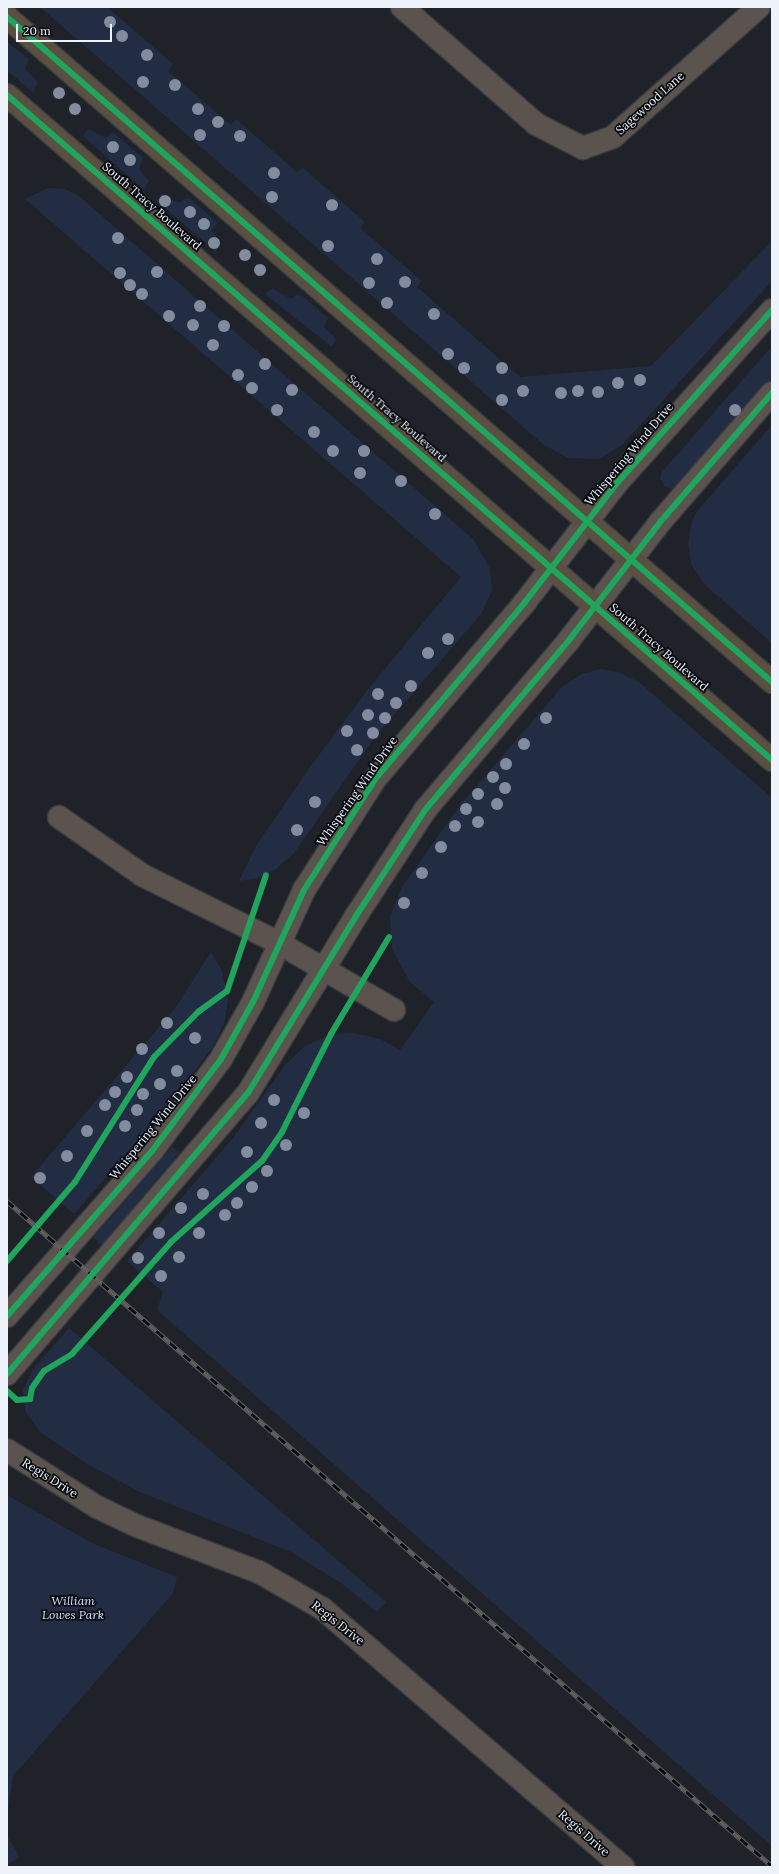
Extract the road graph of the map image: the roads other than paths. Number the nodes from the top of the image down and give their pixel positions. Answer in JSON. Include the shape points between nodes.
{"nodes":[{"id":1,"x":402,"y":7,"type":"edge"},
{"id":2,"x":759,"y":7,"type":"edge"},
{"id":3,"x":7,"y":17,"type":"edge"},
{"id":4,"x":7,"y":95,"type":"edge"},
{"id":5,"x":772,"y":310,"type":"edge"},
{"id":6,"x":772,"y":393,"type":"edge"},
{"id":7,"x":588,"y":521,"type":"junction"},
{"id":8,"x":632,"y":559,"type":"junction"},
{"id":9,"x":552,"y":568,"type":"junction"},
{"id":10,"x":596,"y":606,"type":"junction"},
{"id":11,"x":772,"y":682,"type":"edge"},
{"id":12,"x":772,"y":760,"type":"edge"},
{"id":13,"x":59,"y":817,"type":"dead end"},
{"id":14,"x":279,"y":943,"type":"junction"},
{"id":15,"x":325,"y":968,"type":"junction"},
{"id":16,"x":394,"y":1010,"type":"dead end"},
{"id":17,"x":7,"y":1316,"type":"edge"},
{"id":18,"x":7,"y":1374,"type":"edge"},
{"id":19,"x":7,"y":1450,"type":"edge"},
{"id":20,"x":622,"y":1867,"type":"edge"}],
"edges":[{"from":1,"to":2,"type":"street","name":"Sagewood Lane","via":[[536,124],[583,148],[613,137]]},
{"from":3,"to":7,"type":"main road"},
{"from":4,"to":9,"type":"main road","name":"South Tracy Boulevard"},
{"from":5,"to":7,"type":"street","name":"Whispering Wind Drive","via":[[703,384]]},
{"from":6,"to":8,"type":"street"},
{"from":7,"to":8,"type":"main road"},
{"from":7,"to":9,"type":"street","name":"Whispering Wind Drive"},
{"from":8,"to":10,"type":"street"},
{"from":8,"to":11,"type":"main road"},
{"from":9,"to":10,"type":"main road","name":"South Tracy Boulevard"},
{"from":9,"to":14,"type":"street","name":"Whispering Wind Drive","via":[[376,778],[320,862]]},
{"from":10,"to":12,"type":"main road","name":"South Tracy Boulevard"},
{"from":10,"to":15,"type":"street","via":[[426,810]]},
{"from":13,"to":14,"type":"street","via":[[142,875]]},
{"from":14,"to":15,"type":"street"},
{"from":14,"to":17,"type":"street","name":"Whispering Wind Drive","via":[[238,1031],[198,1092],[152,1151]]},
{"from":15,"to":16,"type":"street"},
{"from":15,"to":18,"type":"street","via":[[248,1093]]},
{"from":19,"to":20,"type":"street","name":"Regis Drive","via":[[97,1507],[137,1526],[259,1572],[323,1609]]}]}
